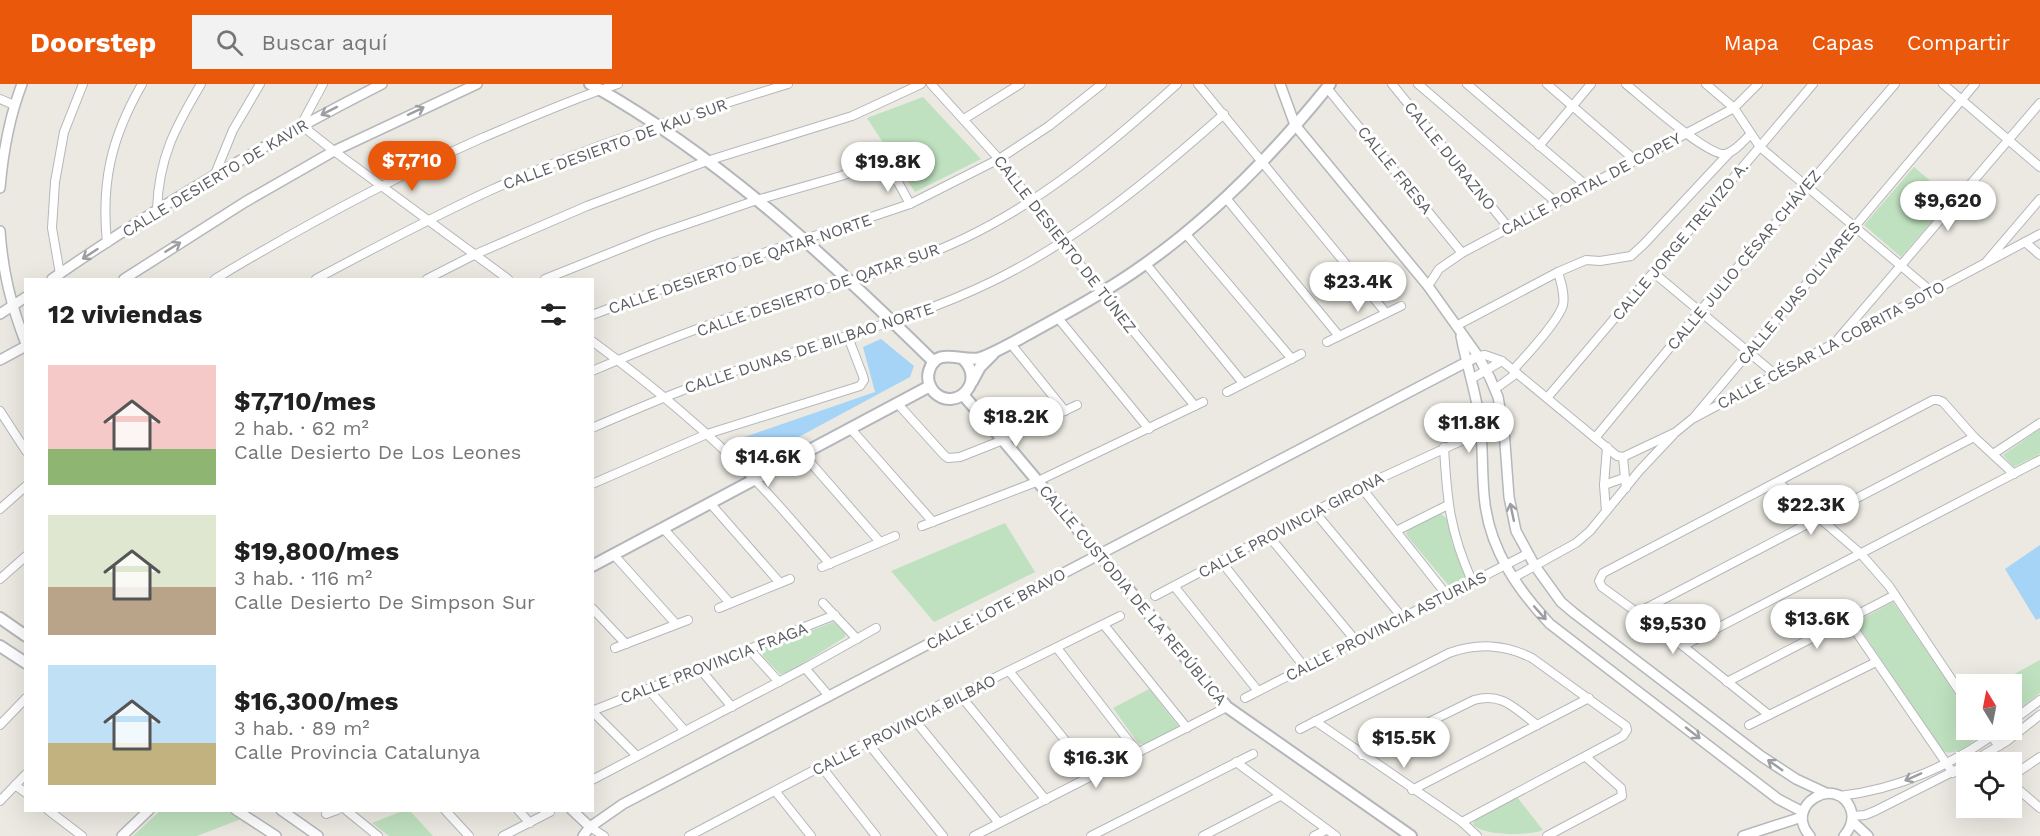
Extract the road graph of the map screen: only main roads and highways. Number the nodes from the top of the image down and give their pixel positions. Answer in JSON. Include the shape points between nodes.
{"nodes":[{"id":1,"x":590,"y":84,"type":"edge"},
{"id":2,"x":1329,"y":86,"type":"edge"},
{"id":3,"x":998,"y":350,"type":"junction"},
{"id":4,"x":963,"y":359,"type":"junction"},
{"id":5,"x":934,"y":362,"type":"junction"},
{"id":6,"x":971,"y":383,"type":"junction"},
{"id":7,"x":930,"y":386,"type":"junction"},
{"id":8,"x":963,"y":395,"type":"junction"},
{"id":9,"x":594,"y":565,"type":"edge"},
{"id":10,"x":0,"y":618,"type":"edge"},
{"id":11,"x":23,"y":631,"type":"edge"},
{"id":12,"x":0,"y":647,"type":"edge"},
{"id":13,"x":24,"y":662,"type":"edge"},
{"id":14,"x":1411,"y":836,"type":"edge"}],
"edges":[{"from":1,"to":5,"type":"main road","via":[[707,161],[758,200],[851,281]]},
{"from":2,"to":3,"type":"main road","via":[[1262,162],[1185,233],[1102,293]]},
{"from":3,"to":4,"type":"main road"},
{"from":3,"to":6,"type":"main road","via":[[980,367]]},
{"from":4,"to":5,"type":"main road","via":[[945,356]]},
{"from":4,"to":6,"type":"main road","via":[[971,369]]},
{"from":5,"to":7,"type":"main road","via":[[928,374]]},
{"from":6,"to":8,"type":"main road"},
{"from":7,"to":8,"type":"main road","via":[[948,399]]},
{"from":7,"to":9,"type":"main road"},
{"from":8,"to":14,"type":"main road","name":"CALLE CUSTODIA DE LA REPÚBLICA","via":[[1227,707]]},
{"from":10,"to":11,"type":"main road"},
{"from":12,"to":13,"type":"main road"}]}
